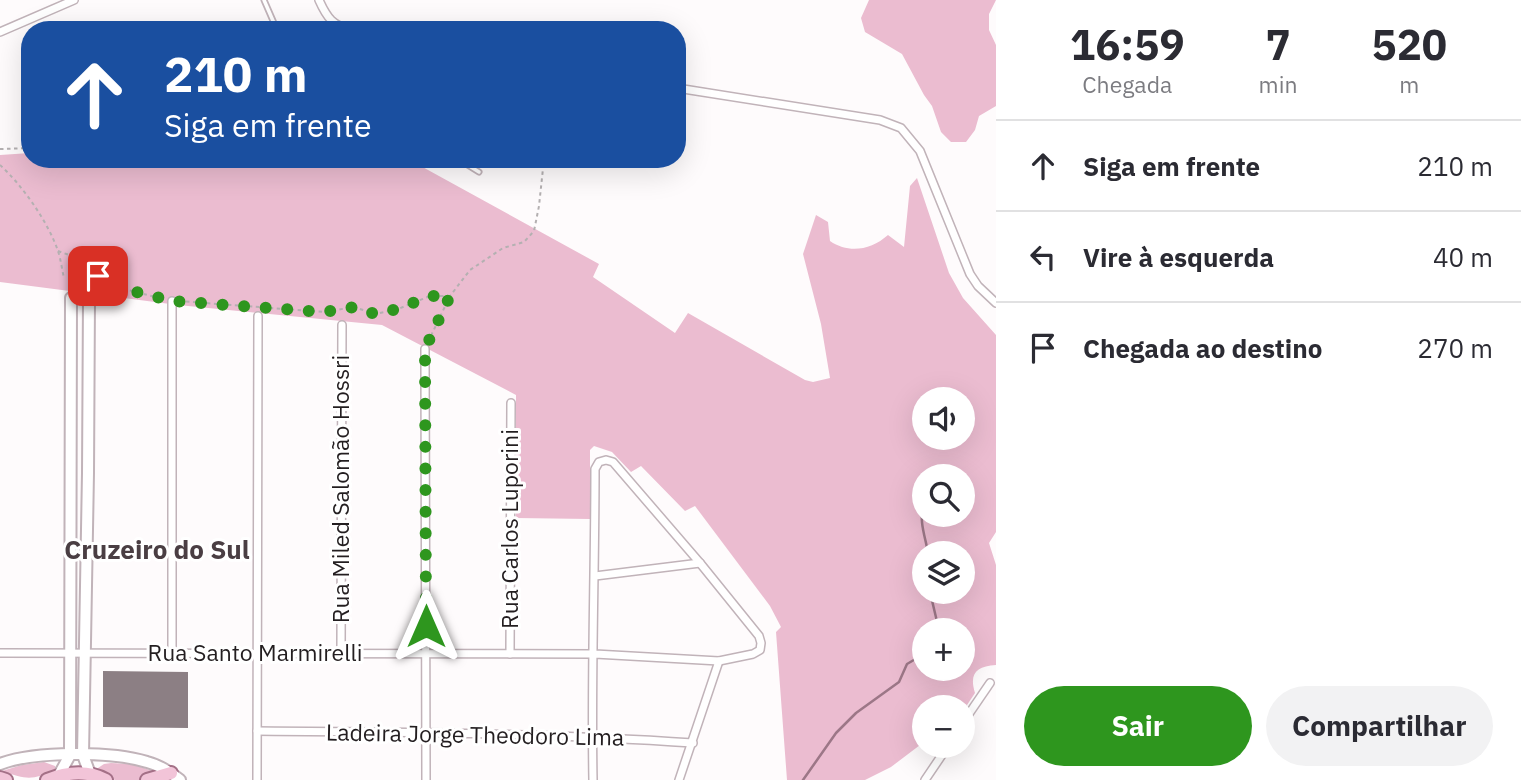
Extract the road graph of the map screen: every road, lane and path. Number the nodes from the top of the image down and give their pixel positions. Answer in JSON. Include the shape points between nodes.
{"nodes":[{"id":1,"x":74,"y":0,"type":"edge"},
{"id":2,"x":264,"y":0,"type":"edge"},
{"id":3,"x":319,"y":0,"type":"edge"},
{"id":4,"x":25,"y":21,"type":"edge"},
{"id":5,"x":273,"y":21,"type":"edge"},
{"id":6,"x":330,"y":21,"type":"edge"},
{"id":7,"x":21,"y":23,"type":"edge"},
{"id":8,"x":0,"y":32,"type":"edge"},
{"id":9,"x":686,"y":89,"type":"edge"},
{"id":10,"x":0,"y":149,"type":"edge"},
{"id":11,"x":21,"y":149,"type":"edge"},
{"id":12,"x":0,"y":165,"type":"edge"},
{"id":13,"x":473,"y":168,"type":"edge"},
{"id":14,"x":543,"y":168,"type":"edge"},
{"id":15,"x":479,"y":172,"type":"dead end"},
{"id":16,"x":58,"y":251,"type":"junction"},
{"id":17,"x":64,"y":278,"type":"dead end"},
{"id":18,"x":450,"y":296,"type":"junction"},
{"id":19,"x":172,"y":301,"type":"junction"},
{"id":20,"x":996,"y":303,"type":"edge"},
{"id":21,"x":258,"y":316,"type":"dead end"},
{"id":22,"x":342,"y":325,"type":"dead end"},
{"id":23,"x":425,"y":349,"type":"joint"},
{"id":24,"x":510,"y":403,"type":"dead end"},
{"id":25,"x":70,"y":472,"type":"junction"},
{"id":26,"x":88,"y":473,"type":"junction"},
{"id":27,"x":700,"y":563,"type":"junction"},
{"id":28,"x":595,"y":576,"type":"junction"},
{"id":29,"x":86,"y":652,"type":"junction"},
{"id":30,"x":0,"y":653,"type":"edge"},
{"id":31,"x":70,"y":653,"type":"junction"},
{"id":32,"x":257,"y":653,"type":"junction"},
{"id":33,"x":426,"y":653,"type":"junction"},
{"id":34,"x":594,"y":653,"type":"junction"},
{"id":35,"x":172,"y":654,"type":"junction"},
{"id":36,"x":341,"y":654,"type":"junction"},
{"id":37,"x":510,"y":654,"type":"junction"},
{"id":38,"x":719,"y":661,"type":"junction"},
{"id":39,"x":990,"y":683,"type":"dead end"},
{"id":40,"x":975,"y":705,"type":"edge"},
{"id":41,"x":257,"y":731,"type":"junction"},
{"id":42,"x":426,"y":732,"type":"junction"},
{"id":43,"x":592,"y":736,"type":"junction"},
{"id":44,"x":692,"y":743,"type":"junction"},
{"id":45,"x":70,"y":755,"type":"junction"},
{"id":46,"x":83,"y":755,"type":"junction"},
{"id":47,"x":940,"y":758,"type":"edge"},
{"id":48,"x":0,"y":764,"type":"edge"},
{"id":49,"x":90,"y":774,"type":"junction"},
{"id":50,"x":176,"y":777,"type":"edge"},
{"id":51,"x":0,"y":778,"type":"edge"},
{"id":52,"x":53,"y":778,"type":"edge"},
{"id":53,"x":6,"y":780,"type":"edge"},
{"id":54,"x":106,"y":780,"type":"edge"},
{"id":55,"x":147,"y":780,"type":"edge"},
{"id":56,"x":257,"y":780,"type":"edge"},
{"id":57,"x":426,"y":780,"type":"edge"},
{"id":58,"x":593,"y":780,"type":"edge"},
{"id":59,"x":679,"y":780,"type":"edge"},
{"id":60,"x":925,"y":780,"type":"edge"}],
"edges":[{"from":1,"to":4,"type":"street"},
{"from":2,"to":5,"type":"lane"},
{"from":3,"to":6,"type":"street"},
{"from":7,"to":8,"type":"street"},
{"from":9,"to":20,"type":"street","via":[[880,120],[901,128],[920,151],[970,274]]},
{"from":10,"to":11,"type":"path"},
{"from":12,"to":16,"type":"path","via":[[16,180]]},
{"from":13,"to":15,"type":"lane"},
{"from":14,"to":18,"type":"path","via":[[534,231],[524,243],[503,248],[470,270]]},
{"from":16,"to":17,"type":"path"},
{"from":16,"to":19,"type":"path","via":[[83,260],[113,286]]},
{"from":18,"to":19,"type":"path","via":[[430,296],[375,314],[354,307],[324,312]]},
{"from":18,"to":23,"type":"path"},
{"from":19,"to":35,"type":"street"},
{"from":21,"to":32,"type":"street"},
{"from":22,"to":36,"type":"street","name":"Rua Miled Salomão Hossri"},
{"from":23,"to":33,"type":"street"},
{"from":24,"to":37,"type":"street","name":"Rua Carlos Luporini"},
{"from":25,"to":26,"type":"street"},
{"from":25,"to":26,"type":"street","via":[[71,298],[79,293],[89,298]]},
{"from":25,"to":31,"type":"street"},
{"from":26,"to":29,"type":"street"},
{"from":27,"to":28,"type":"street"},
{"from":27,"to":28,"type":"street","via":[[612,462],[602,461],[595,469]]},
{"from":27,"to":38,"type":"street","name":"Rua Santo Marmirelli","via":[[761,643],[760,650]]},
{"from":28,"to":34,"type":"street"},
{"from":29,"to":31,"type":"street","name":"Rua Santo Marmirelli"},
{"from":29,"to":35,"type":"street","name":"Rua Santo Marmirelli"},
{"from":29,"to":46,"type":"street"},
{"from":30,"to":31,"type":"street","name":"Rua Santo Marmirelli"},
{"from":31,"to":45,"type":"street"},
{"from":32,"to":35,"type":"street","name":"Rua Santo Marmirelli"},
{"from":32,"to":36,"type":"street","name":"Rua Santo Marmirelli"},
{"from":32,"to":41,"type":"street"},
{"from":33,"to":36,"type":"street","name":"Rua Santo Marmirelli"},
{"from":33,"to":37,"type":"street","name":"Rua Santo Marmirelli"},
{"from":33,"to":42,"type":"street"},
{"from":34,"to":37,"type":"street","name":"Rua Santo Marmirelli"},
{"from":34,"to":38,"type":"street","name":"Rua Santo Marmirelli"},
{"from":34,"to":43,"type":"street"},
{"from":38,"to":44,"type":"street"},
{"from":39,"to":40,"type":"street"},
{"from":41,"to":42,"type":"street","name":"Ladeira Jorge Theodoro Lima"},
{"from":41,"to":56,"type":"street"},
{"from":42,"to":43,"type":"street","name":"Ladeira Jorge Theodoro Lima"},
{"from":42,"to":57,"type":"street"},
{"from":43,"to":44,"type":"street","name":"Ladeira Jorge Theodoro Lima"},
{"from":43,"to":58,"type":"street"},
{"from":44,"to":59,"type":"street"},
{"from":45,"to":46,"type":"street"},
{"from":45,"to":48,"type":"street","via":[[26,757]]},
{"from":45,"to":52,"type":"street"},
{"from":46,"to":49,"type":"street"},
{"from":46,"to":50,"type":"street","via":[[150,762]]},
{"from":47,"to":60,"type":"street"},
{"from":49,"to":52,"type":"main road"},
{"from":49,"to":54,"type":"main road"},
{"from":50,"to":55,"type":"main road"},
{"from":51,"to":53,"type":"main road"}]}
